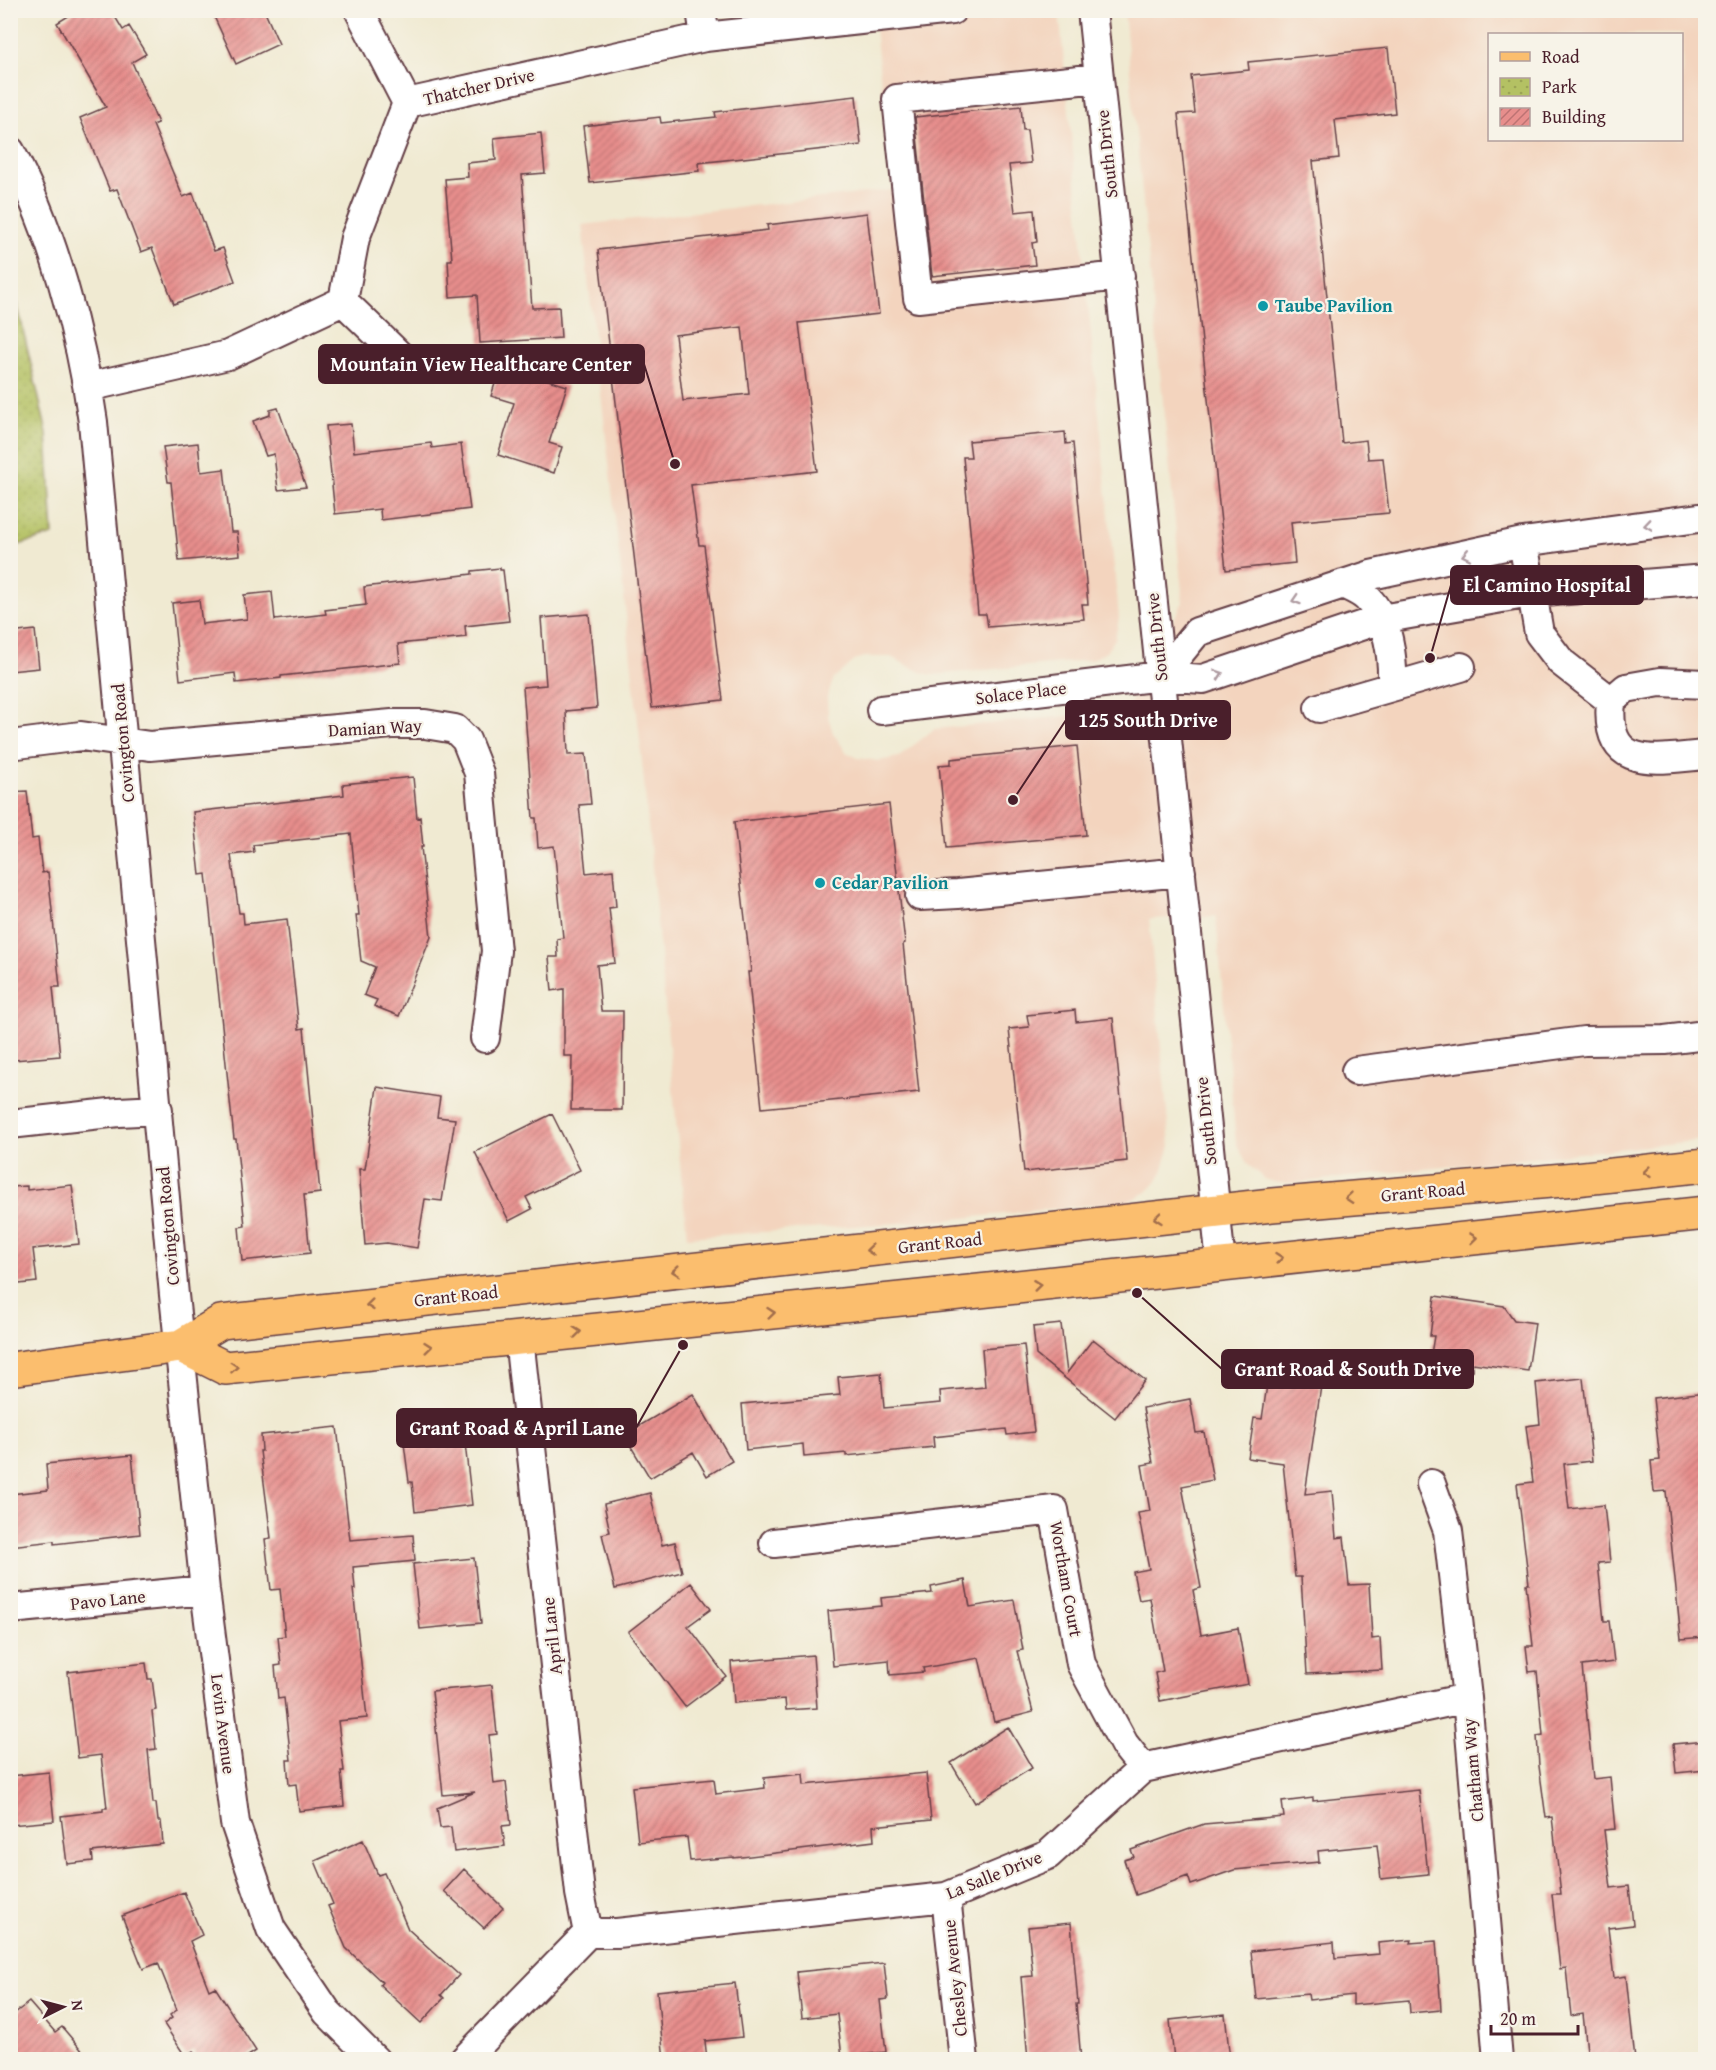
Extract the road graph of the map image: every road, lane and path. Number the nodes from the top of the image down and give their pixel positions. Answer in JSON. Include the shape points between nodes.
{"nodes":[{"id":1,"x":359,"y":10,"type":"edge"},
{"id":2,"x":952,"y":10,"type":"edge"},
{"id":3,"x":1092,"y":10,"type":"edge"},
{"id":4,"x":703,"y":24,"type":"edge"},
{"id":5,"x":1099,"y":78,"type":"junction"},
{"id":6,"x":407,"y":103,"type":"junction"},
{"id":7,"x":10,"y":151,"type":"edge"},
{"id":8,"x":1120,"y":276,"type":"junction"},
{"id":9,"x":343,"y":301,"type":"junction"},
{"id":10,"x":404,"y":360,"type":"dead end"},
{"id":11,"x":88,"y":387,"type":"junction"},
{"id":12,"x":1706,"y":516,"type":"edge"},
{"id":13,"x":1523,"y":542,"type":"junction"},
{"id":14,"x":1706,"y":579,"type":"edge"},
{"id":15,"x":1343,"y":584,"type":"junction"},
{"id":16,"x":1531,"y":593,"type":"junction"},
{"id":17,"x":1381,"y":619,"type":"junction"},
{"id":18,"x":1461,"y":667,"type":"dead end"},
{"id":19,"x":1161,"y":676,"type":"junction"},
{"id":20,"x":1706,"y":684,"type":"edge"},
{"id":21,"x":1392,"y":686,"type":"junction"},
{"id":22,"x":1611,"y":701,"type":"junction"},
{"id":23,"x":1319,"y":708,"type":"dead end"},
{"id":24,"x":881,"y":710,"type":"dead end"},
{"id":25,"x":122,"y":741,"type":"junction"},
{"id":26,"x":10,"y":746,"type":"edge"},
{"id":27,"x":1706,"y":755,"type":"edge"},
{"id":28,"x":1181,"y":872,"type":"junction"},
{"id":29,"x":920,"y":896,"type":"dead end"},
{"id":30,"x":1706,"y":1035,"type":"edge"},
{"id":31,"x":484,"y":1038,"type":"dead end"},
{"id":32,"x":1356,"y":1071,"type":"dead end"},
{"id":33,"x":158,"y":1110,"type":"junction"},
{"id":34,"x":10,"y":1124,"type":"edge"},
{"id":35,"x":1706,"y":1166,"type":"edge"},
{"id":36,"x":1216,"y":1211,"type":"junction"},
{"id":37,"x":1706,"y":1212,"type":"edge"},
{"id":38,"x":1221,"y":1264,"type":"junction"},
{"id":39,"x":519,"y":1338,"type":"junction"},
{"id":40,"x":181,"y":1346,"type":"junction"},
{"id":41,"x":10,"y":1369,"type":"edge"},
{"id":42,"x":1431,"y":1484,"type":"dead end"},
{"id":43,"x":774,"y":1543,"type":"dead end"},
{"id":44,"x":206,"y":1590,"type":"junction"},
{"id":45,"x":10,"y":1609,"type":"edge"},
{"id":46,"x":1467,"y":1698,"type":"junction"},
{"id":47,"x":1143,"y":1768,"type":"junction"},
{"id":48,"x":946,"y":1897,"type":"junction"},
{"id":49,"x":588,"y":1933,"type":"junction"},
{"id":50,"x":375,"y":2060,"type":"edge"},
{"id":51,"x":464,"y":2060,"type":"edge"},
{"id":52,"x":964,"y":2060,"type":"edge"},
{"id":53,"x":1498,"y":2060,"type":"edge"}],
"edges":[{"from":1,"to":6,"type":"street"},
{"from":2,"to":4,"type":"street","name":"Thatcher Drive"},
{"from":3,"to":5,"type":"street","name":"South Drive"},
{"from":4,"to":6,"type":"street","name":"Thatcher Drive"},
{"from":5,"to":8,"type":"street","name":"South Drive"},
{"from":5,"to":8,"type":"street","via":[[897,99],[918,298]]},
{"from":6,"to":9,"type":"street","name":"Thatcher Drive","via":[[355,238]]},
{"from":7,"to":11,"type":"street","name":"Covington Road","via":[[25,177],[54,255]]},
{"from":8,"to":19,"type":"street","name":"South Drive"},
{"from":9,"to":10,"type":"street"},
{"from":9,"to":11,"type":"street","via":[[228,355]]},
{"from":11,"to":25,"type":"street","name":"Covington Road"},
{"from":12,"to":13,"type":"street","one_way":true},
{"from":13,"to":15,"type":"street","one_way":true},
{"from":13,"to":16,"type":"street"},
{"from":14,"to":16,"type":"street","name":"Solace Place"},
{"from":15,"to":17,"type":"street","via":[[1367,598]]},
{"from":15,"to":19,"type":"street","one_way":true,"via":[[1197,632]]},
{"from":16,"to":17,"type":"street","name":"Solace Place"},
{"from":16,"to":22,"type":"street","via":[[1539,633],[1561,662]]},
{"from":19,"to":17,"type":"street","name":"Solace Place","one_way":true,"via":[[1203,679]]},
{"from":17,"to":21,"type":"street","via":[[1392,666]]},
{"from":18,"to":21,"type":"street"},
{"from":19,"to":24,"type":"street","name":"Solace Place"},
{"from":19,"to":28,"type":"street","name":"South Drive"},
{"from":20,"to":22,"type":"street","via":[[1660,682],[1626,688]]},
{"from":21,"to":23,"type":"street"},
{"from":22,"to":27,"type":"street","via":[[1609,720],[1618,745],[1632,756],[1645,759]]},
{"from":25,"to":26,"type":"street","via":[[81,736]]},
{"from":25,"to":31,"type":"street","name":"Damian Way","via":[[150,746],[392,724],[455,729],[466,740],[479,773],[496,951]]},
{"from":25,"to":33,"type":"street","name":"Covington Road"},
{"from":28,"to":29,"type":"street"},
{"from":28,"to":36,"type":"street","name":"South Drive"},
{"from":30,"to":32,"type":"street","via":[[1584,1041]]},
{"from":33,"to":34,"type":"street"},
{"from":33,"to":40,"type":"street","name":"Covington Road"},
{"from":35,"to":36,"type":"main road","name":"Grant Road","one_way":true},
{"from":36,"to":38,"type":"street","name":"South Drive"},
{"from":36,"to":40,"type":"main road","name":"Grant Road","one_way":true,"via":[[221,1322]]},
{"from":38,"to":37,"type":"main road","one_way":true},
{"from":39,"to":38,"type":"main road","one_way":true},
{"from":40,"to":39,"type":"main road","one_way":true,"via":[[225,1368]]},
{"from":39,"to":49,"type":"street","name":"April Lane","via":[[580,1893]]},
{"from":40,"to":41,"type":"main road","name":"Grant Road"},
{"from":40,"to":44,"type":"street","name":"Levin Avenue"},
{"from":42,"to":46,"type":"street","name":"Chatham Way","via":[[1448,1531]]},
{"from":43,"to":47,"type":"street","name":"Wortham Court","via":[[1054,1510],[1081,1664],[1124,1744]]},
{"from":44,"to":45,"type":"street","name":"Pavo Lane"},
{"from":44,"to":50,"type":"street","name":"Levin Avenue","via":[[235,1823],[271,1929],[327,2012]]},
{"from":46,"to":47,"type":"street"},
{"from":46,"to":53,"type":"street","name":"Chatham Way"},
{"from":47,"to":48,"type":"street","name":"La Salle Drive","via":[[1048,1855]]},
{"from":48,"to":49,"type":"street","name":"La Salle Drive"},
{"from":48,"to":52,"type":"street","name":"Chesley Avenue"},
{"from":49,"to":51,"type":"street"}]}
